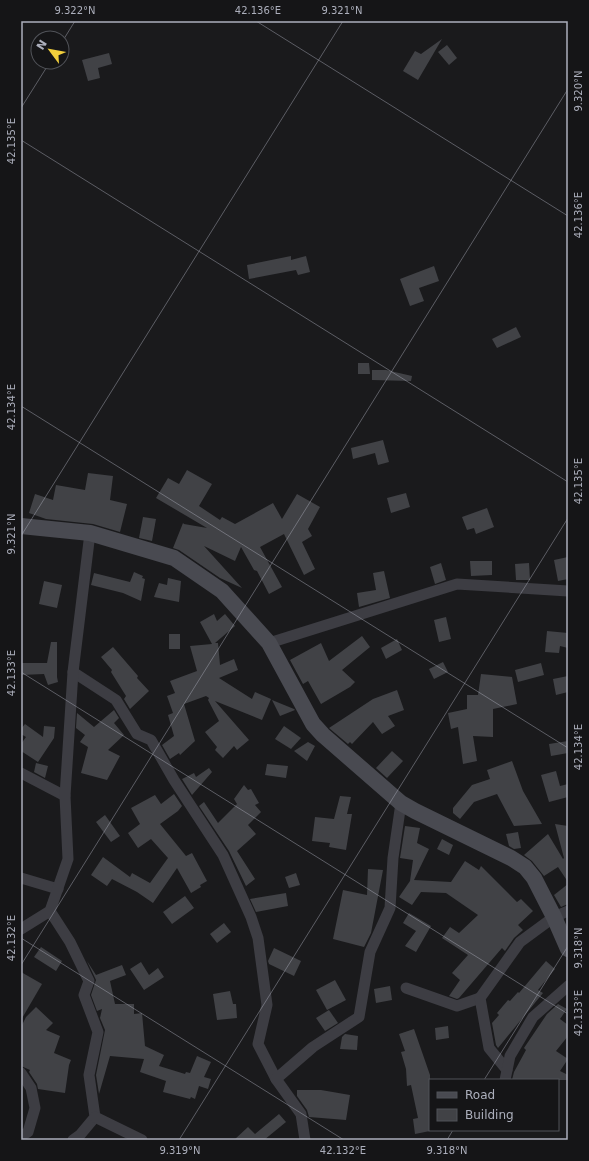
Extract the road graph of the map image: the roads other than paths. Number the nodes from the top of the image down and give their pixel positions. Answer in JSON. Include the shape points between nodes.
{"nodes":[{"id":1,"x":21,"y":526,"type":"edge"},
{"id":2,"x":90,"y":532,"type":"junction"},
{"id":3,"x":568,"y":591,"type":"edge"},
{"id":4,"x":269,"y":643,"type":"junction"},
{"id":5,"x":73,"y":672,"type":"junction"},
{"id":6,"x":21,"y":773,"type":"edge"},
{"id":7,"x":65,"y":796,"type":"junction"},
{"id":8,"x":401,"y":803,"type":"junction"},
{"id":9,"x":21,"y":878,"type":"edge"},
{"id":10,"x":58,"y":888,"type":"junction"},
{"id":11,"x":50,"y":911,"type":"junction"},
{"id":12,"x":561,"y":914,"type":"edge"},
{"id":13,"x":21,"y":929,"type":"edge"},
{"id":14,"x":568,"y":949,"type":"edge"},
{"id":15,"x":568,"y":986,"type":"edge"},
{"id":16,"x":406,"y":988,"type":"dead end"},
{"id":17,"x":480,"y":998,"type":"junction"},
{"id":18,"x":21,"y":1073,"type":"edge"},
{"id":19,"x":506,"y":1075,"type":"edge"},
{"id":20,"x":276,"y":1079,"type":"junction"},
{"id":21,"x":95,"y":1118,"type":"junction"},
{"id":22,"x":26,"y":1136,"type":"edge"},
{"id":23,"x":73,"y":1140,"type":"edge"},
{"id":24,"x":142,"y":1140,"type":"edge"},
{"id":25,"x":305,"y":1140,"type":"edge"}],
"edges":[{"from":1,"to":2,"type":"main road"},
{"from":2,"to":4,"type":"main road","via":[[174,558],[222,591]]},
{"from":2,"to":5,"type":"street"},
{"from":3,"to":4,"type":"street","via":[[457,584]]},
{"from":4,"to":8,"type":"main road","via":[[313,724]]},
{"from":5,"to":7,"type":"street"},
{"from":5,"to":20,"type":"street","via":[[116,700],[137,734],[151,740],[223,855],[258,938],[267,1005],[258,1044]]},
{"from":6,"to":7,"type":"street"},
{"from":7,"to":10,"type":"street","via":[[68,859]]},
{"from":8,"to":12,"type":"main road","via":[[525,867]]},
{"from":8,"to":20,"type":"street","via":[[393,858],[390,908],[370,952],[359,1017],[313,1047]]},
{"from":9,"to":10,"type":"street"},
{"from":10,"to":11,"type":"street"},
{"from":11,"to":13,"type":"street"},
{"from":11,"to":21,"type":"street","via":[[70,942],[89,981],[84,995],[98,1032],[89,1075]]},
{"from":12,"to":14,"type":"main road"},
{"from":12,"to":17,"type":"street","via":[[520,942]]},
{"from":15,"to":19,"type":"street","via":[[533,1017],[510,1056]]},
{"from":16,"to":17,"type":"street","via":[[457,1006]]},
{"from":17,"to":19,"type":"street","via":[[489,1048]]},
{"from":18,"to":22,"type":"street","via":[[31,1088],[35,1108]]},
{"from":20,"to":25,"type":"street","via":[[301,1114]]},
{"from":21,"to":23,"type":"street"},
{"from":21,"to":24,"type":"street"}]}
